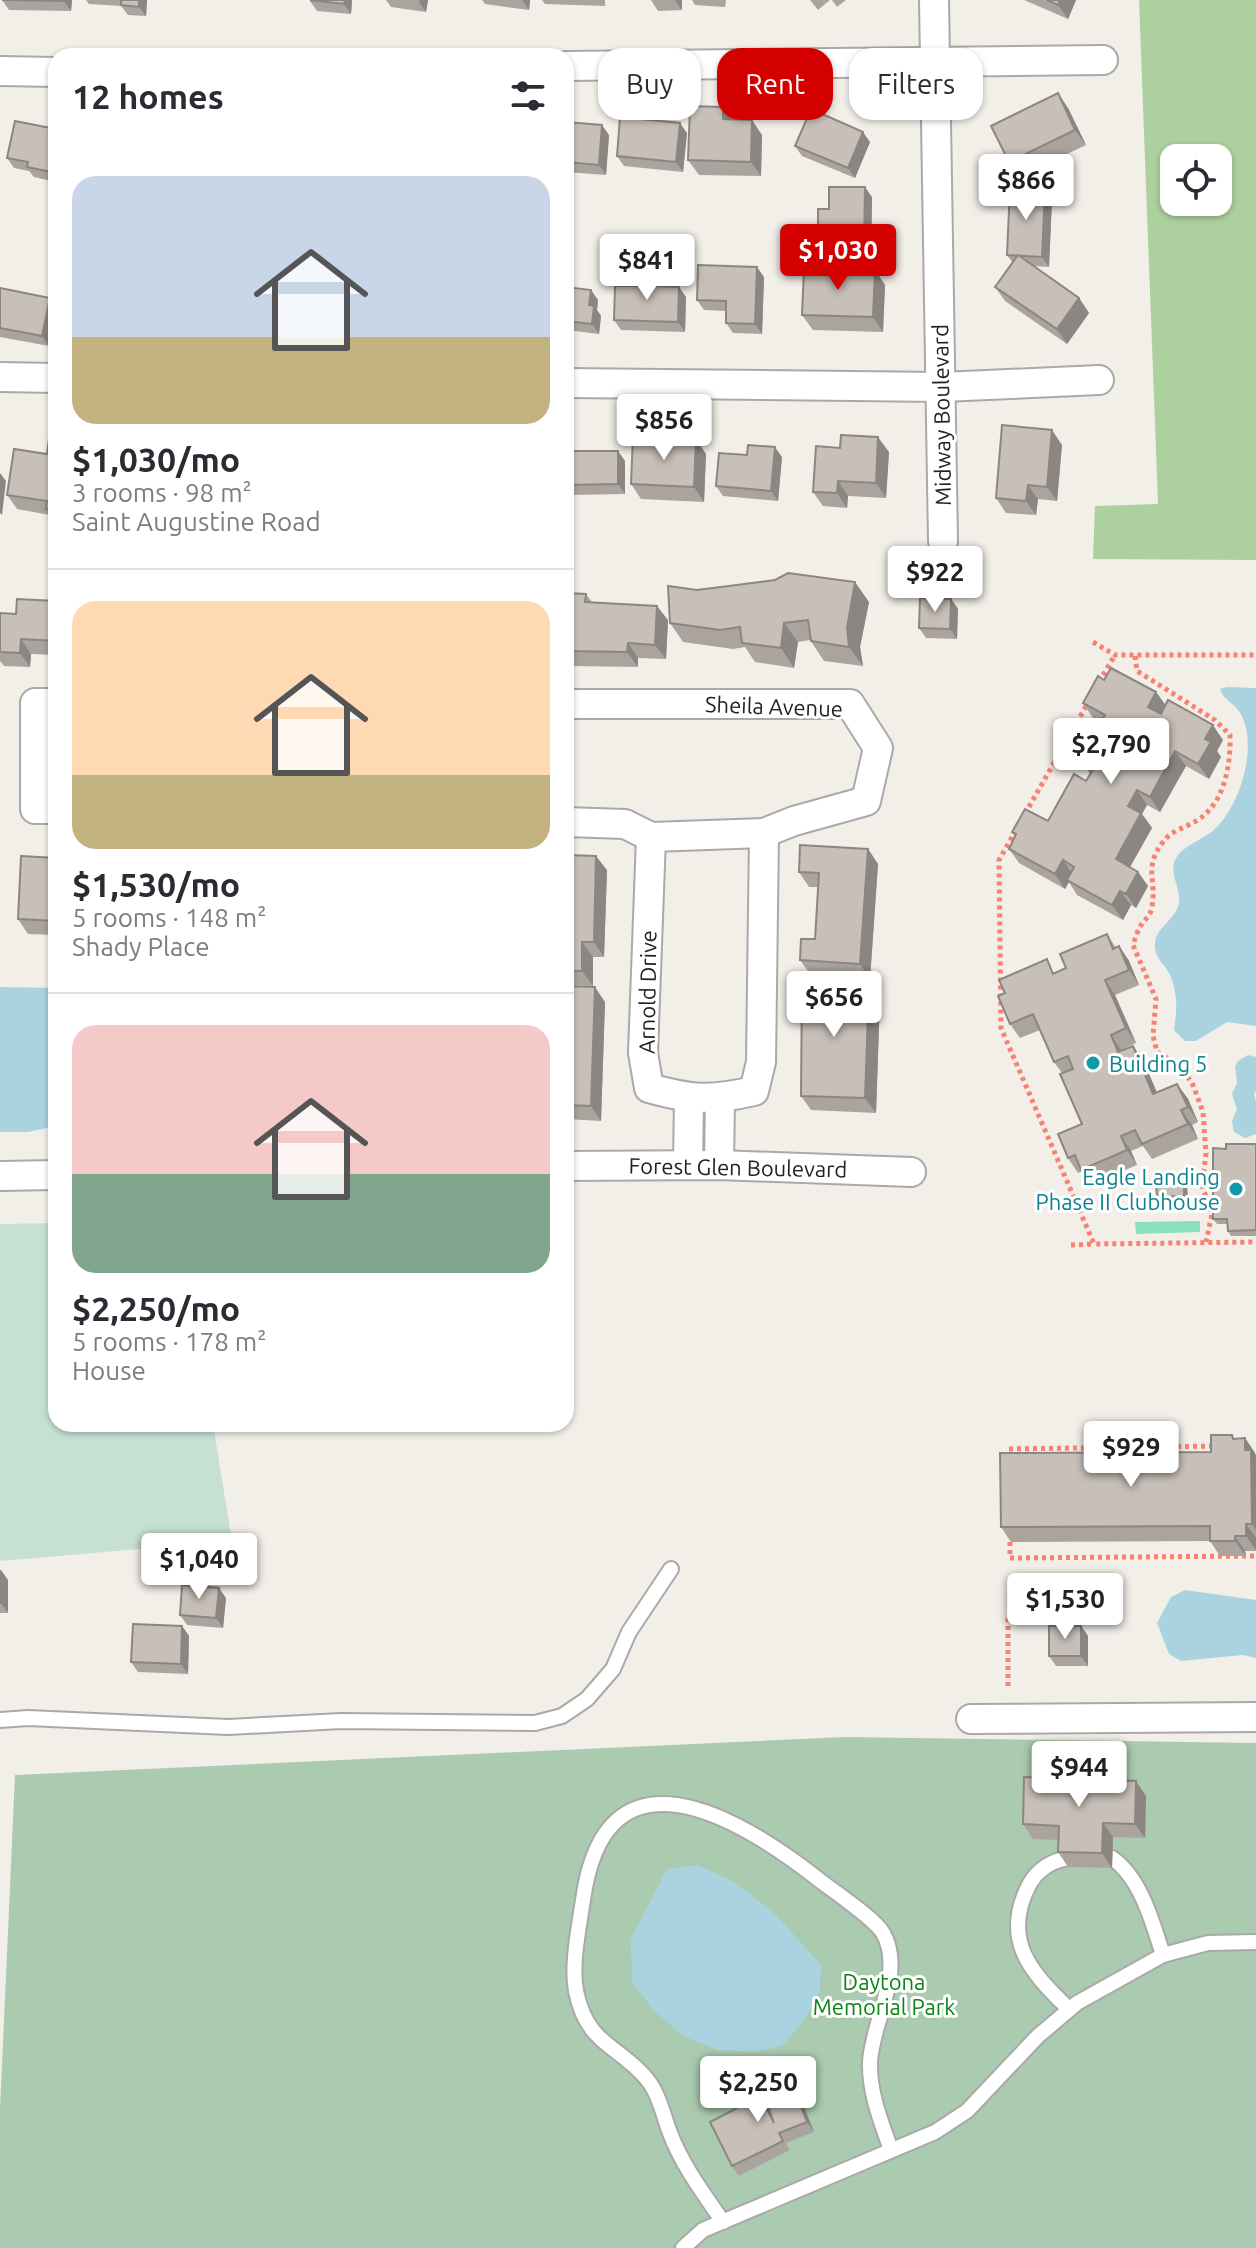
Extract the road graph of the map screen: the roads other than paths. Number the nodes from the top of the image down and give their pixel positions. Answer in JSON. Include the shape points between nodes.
{"nodes":[{"id":1,"x":934,"y":0,"type":"edge"},
{"id":2,"x":935,"y":48,"type":"edge"},
{"id":3,"x":983,"y":60,"type":"edge"},
{"id":4,"x":1103,"y":60,"type":"dead end"},
{"id":5,"x":849,"y":61,"type":"edge"},
{"id":6,"x":574,"y":66,"type":"edge"},
{"id":7,"x":0,"y":71,"type":"edge"},
{"id":8,"x":48,"y":72,"type":"edge"},
{"id":9,"x":936,"y":120,"type":"edge"},
{"id":10,"x":0,"y":377,"type":"edge"},
{"id":11,"x":48,"y":378,"type":"edge"},
{"id":12,"x":1099,"y":380,"type":"dead end"},
{"id":13,"x":574,"y":383,"type":"edge"},
{"id":14,"x":942,"y":387,"type":"junction"},
{"id":15,"x":943,"y":541,"type":"dead end"},
{"id":16,"x":48,"y":703,"type":"edge"},
{"id":17,"x":574,"y":704,"type":"edge"},
{"id":18,"x":48,"y":809,"type":"edge"},
{"id":19,"x":574,"y":822,"type":"edge"},
{"id":20,"x":764,"y":833,"type":"junction"},
{"id":21,"x":651,"y":837,"type":"junction"},
{"id":22,"x":689,"y":1099,"type":"junction"},
{"id":23,"x":720,"y":1099,"type":"junction"},
{"id":24,"x":688,"y":1165,"type":"junction"},
{"id":25,"x":719,"y":1165,"type":"junction"},
{"id":26,"x":574,"y":1166,"type":"edge"},
{"id":27,"x":911,"y":1172,"type":"dead end"},
{"id":28,"x":48,"y":1175,"type":"edge"},
{"id":29,"x":0,"y":1176,"type":"edge"},
{"id":30,"x":671,"y":1569,"type":"dead end"},
{"id":31,"x":1256,"y":1717,"type":"edge"},
{"id":32,"x":971,"y":1719,"type":"dead end"},
{"id":33,"x":0,"y":1720,"type":"edge"},
{"id":34,"x":1069,"y":1858,"type":"edge"},
{"id":35,"x":1112,"y":1858,"type":"dead end"},
{"id":36,"x":1256,"y":1942,"type":"edge"},
{"id":37,"x":1163,"y":1955,"type":"junction"},
{"id":38,"x":1069,"y":2009,"type":"junction"},
{"id":39,"x":891,"y":2150,"type":"junction"},
{"id":40,"x":723,"y":2222,"type":"junction"},
{"id":41,"x":683,"y":2248,"type":"edge"}],
"edges":[{"from":1,"to":2,"type":"street","name":"Midway Boulevard"},
{"from":3,"to":4,"type":"street"},
{"from":5,"to":6,"type":"street"},
{"from":7,"to":8,"type":"street"},
{"from":9,"to":14,"type":"street","name":"Midway Boulevard"},
{"from":10,"to":11,"type":"street"},
{"from":12,"to":14,"type":"street"},
{"from":13,"to":14,"type":"street"},
{"from":14,"to":15,"type":"street","name":"Midway Boulevard"},
{"from":16,"to":18,"type":"street","via":[[35,703],[35,809]]},
{"from":17,"to":20,"type":"street","name":"Sheila Avenue","via":[[850,704],[878,748],[866,801]]},
{"from":19,"to":21,"type":"street","via":[[625,824]]},
{"from":20,"to":21,"type":"street","name":"Sheila Avenue"},
{"from":20,"to":23,"type":"street","via":[[761,1062],[754,1091]]},
{"from":21,"to":22,"type":"street","name":"Arnold Drive","via":[[643,1053],[649,1088]]},
{"from":22,"to":23,"type":"street"},
{"from":22,"to":24,"type":"street"},
{"from":23,"to":25,"type":"street"},
{"from":24,"to":25,"type":"street","name":"Forest Glen Boulevard"},
{"from":24,"to":26,"type":"street","name":"Forest Glen Boulevard"},
{"from":25,"to":27,"type":"street","name":"Forest Glen Boulevard"},
{"from":28,"to":29,"type":"street"},
{"from":30,"to":33,"type":"lane","via":[[629,1632],[613,1669],[587,1699],[562,1716],[535,1723],[341,1721],[228,1727]]},
{"from":31,"to":32,"type":"street"},
{"from":34,"to":38,"type":"lane","via":[[1055,1860],[1033,1878],[1019,1904],[1017,1932],[1041,1982]]},
{"from":35,"to":37,"type":"lane","via":[[1136,1886]]},
{"from":36,"to":37,"type":"lane","via":[[1208,1943]]},
{"from":37,"to":38,"type":"lane"},
{"from":38,"to":39,"type":"lane","via":[[967,2111],[935,2132]]},
{"from":39,"to":40,"type":"lane"},
{"from":39,"to":40,"type":"lane","via":[[874,2099],[870,2064],[892,1959],[882,1932],[760,1837],[712,1814],[652,1803],[623,1815],[599,1842],[587,1869],[576,1990],[588,2024],[603,2043],[647,2079],[684,2160]]},
{"from":40,"to":41,"type":"lane","via":[[703,2230]]}]}
